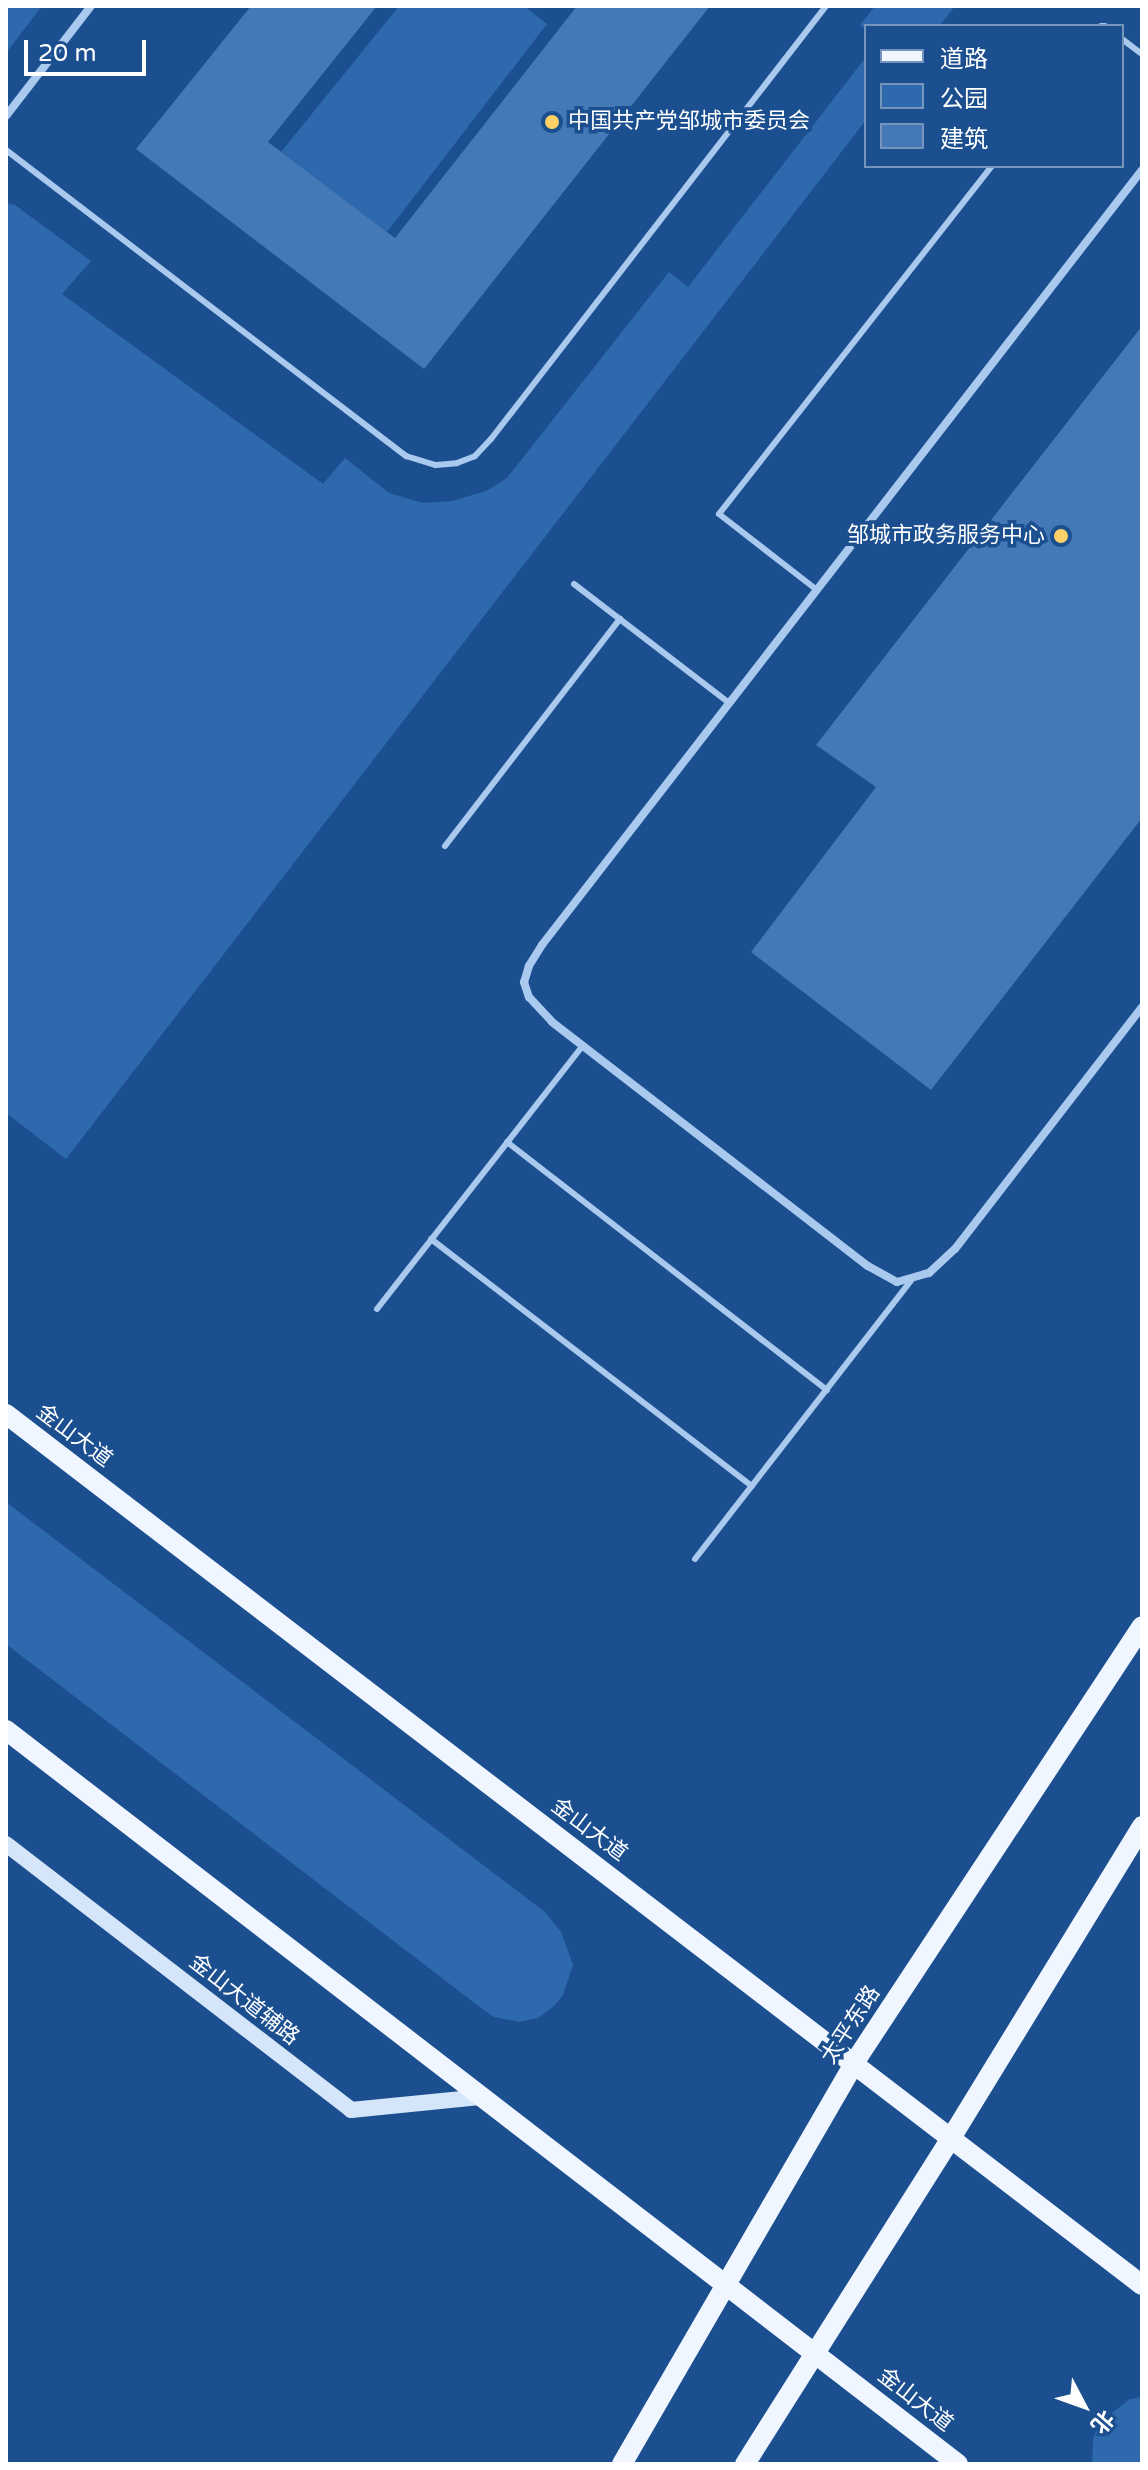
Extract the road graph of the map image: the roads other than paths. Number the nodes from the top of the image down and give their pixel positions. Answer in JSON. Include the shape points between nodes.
{"nodes":[{"id":1,"x":91,"y":6,"type":"edge"},
{"id":2,"x":826,"y":6,"type":"edge"},
{"id":3,"x":1124,"y":40,"type":"edge"},
{"id":4,"x":1142,"y":54,"type":"edge"},
{"id":5,"x":6,"y":116,"type":"edge"},
{"id":6,"x":6,"y":150,"type":"edge"},
{"id":7,"x":990,"y":168,"type":"edge"},
{"id":8,"x":1142,"y":170,"type":"edge"},
{"id":9,"x":574,"y":584,"type":"dead end"},
{"id":10,"x":817,"y":590,"type":"junction"},
{"id":11,"x":620,"y":619,"type":"junction"},
{"id":12,"x":729,"y":703,"type":"junction"},
{"id":13,"x":445,"y":846,"type":"dead end"},
{"id":14,"x":1142,"y":1007,"type":"edge"},
{"id":15,"x":583,"y":1045,"type":"junction"},
{"id":16,"x":507,"y":1142,"type":"junction"},
{"id":17,"x":431,"y":1239,"type":"junction"},
{"id":18,"x":911,"y":1281,"type":"junction"},
{"id":19,"x":377,"y":1309,"type":"dead end"},
{"id":20,"x":827,"y":1390,"type":"junction"},
{"id":21,"x":6,"y":1414,"type":"edge"},
{"id":22,"x":752,"y":1486,"type":"junction"},
{"id":23,"x":695,"y":1559,"type":"dead end"},
{"id":24,"x":1142,"y":1626,"type":"edge"},
{"id":25,"x":6,"y":1730,"type":"edge"},
{"id":26,"x":1142,"y":1826,"type":"edge"},
{"id":27,"x":6,"y":1844,"type":"edge"},
{"id":28,"x":854,"y":2063,"type":"junction"},
{"id":29,"x":482,"y":2097,"type":"junction"},
{"id":30,"x":951,"y":2138,"type":"junction"},
{"id":31,"x":725,"y":2284,"type":"junction"},
{"id":32,"x":1142,"y":2285,"type":"edge"},
{"id":33,"x":813,"y":2352,"type":"junction"},
{"id":34,"x":622,"y":2464,"type":"edge"},
{"id":35,"x":745,"y":2464,"type":"edge"},
{"id":36,"x":958,"y":2464,"type":"edge"}],
"edges":[{"from":1,"to":5,"type":"street"},
{"from":2,"to":6,"type":"lane","via":[[491,439],[475,456],[457,463],[436,465],[406,456]]},
{"from":3,"to":4,"type":"lane"},
{"from":7,"to":10,"type":"lane","via":[[719,514]]},
{"from":8,"to":10,"type":"street"},
{"from":9,"to":11,"type":"lane"},
{"from":10,"to":12,"type":"street"},
{"from":11,"to":12,"type":"lane"},
{"from":11,"to":13,"type":"lane"},
{"from":12,"to":15,"type":"street","via":[[529,966],[524,982],[529,997]]},
{"from":14,"to":18,"type":"street","via":[[955,1249],[929,1273]]},
{"from":15,"to":16,"type":"lane"},
{"from":15,"to":18,"type":"street","via":[[868,1266],[897,1282]]},
{"from":16,"to":17,"type":"lane"},
{"from":16,"to":20,"type":"lane"},
{"from":17,"to":19,"type":"lane"},
{"from":17,"to":22,"type":"lane"},
{"from":18,"to":20,"type":"lane"},
{"from":20,"to":22,"type":"lane"},
{"from":21,"to":28,"type":"main road","name":"金山大道"},
{"from":22,"to":23,"type":"lane"},
{"from":24,"to":28,"type":"main road","name":"太平东路"},
{"from":25,"to":29,"type":"main road","name":"金山大道"},
{"from":26,"to":30,"type":"main road"},
{"from":27,"to":29,"type":"street","name":"金山大道辅路","via":[[351,2110]]},
{"from":28,"to":30,"type":"main road","name":"金山大道"},
{"from":28,"to":31,"type":"main road","name":"太平东路"},
{"from":29,"to":31,"type":"main road","name":"金山大道"},
{"from":30,"to":32,"type":"main road","name":"金山大道"},
{"from":30,"to":33,"type":"main road"},
{"from":31,"to":33,"type":"main road","name":"金山大道"},
{"from":31,"to":34,"type":"main road","name":"太平东路"},
{"from":33,"to":35,"type":"main road"},
{"from":33,"to":36,"type":"main road","name":"金山大道"}]}
